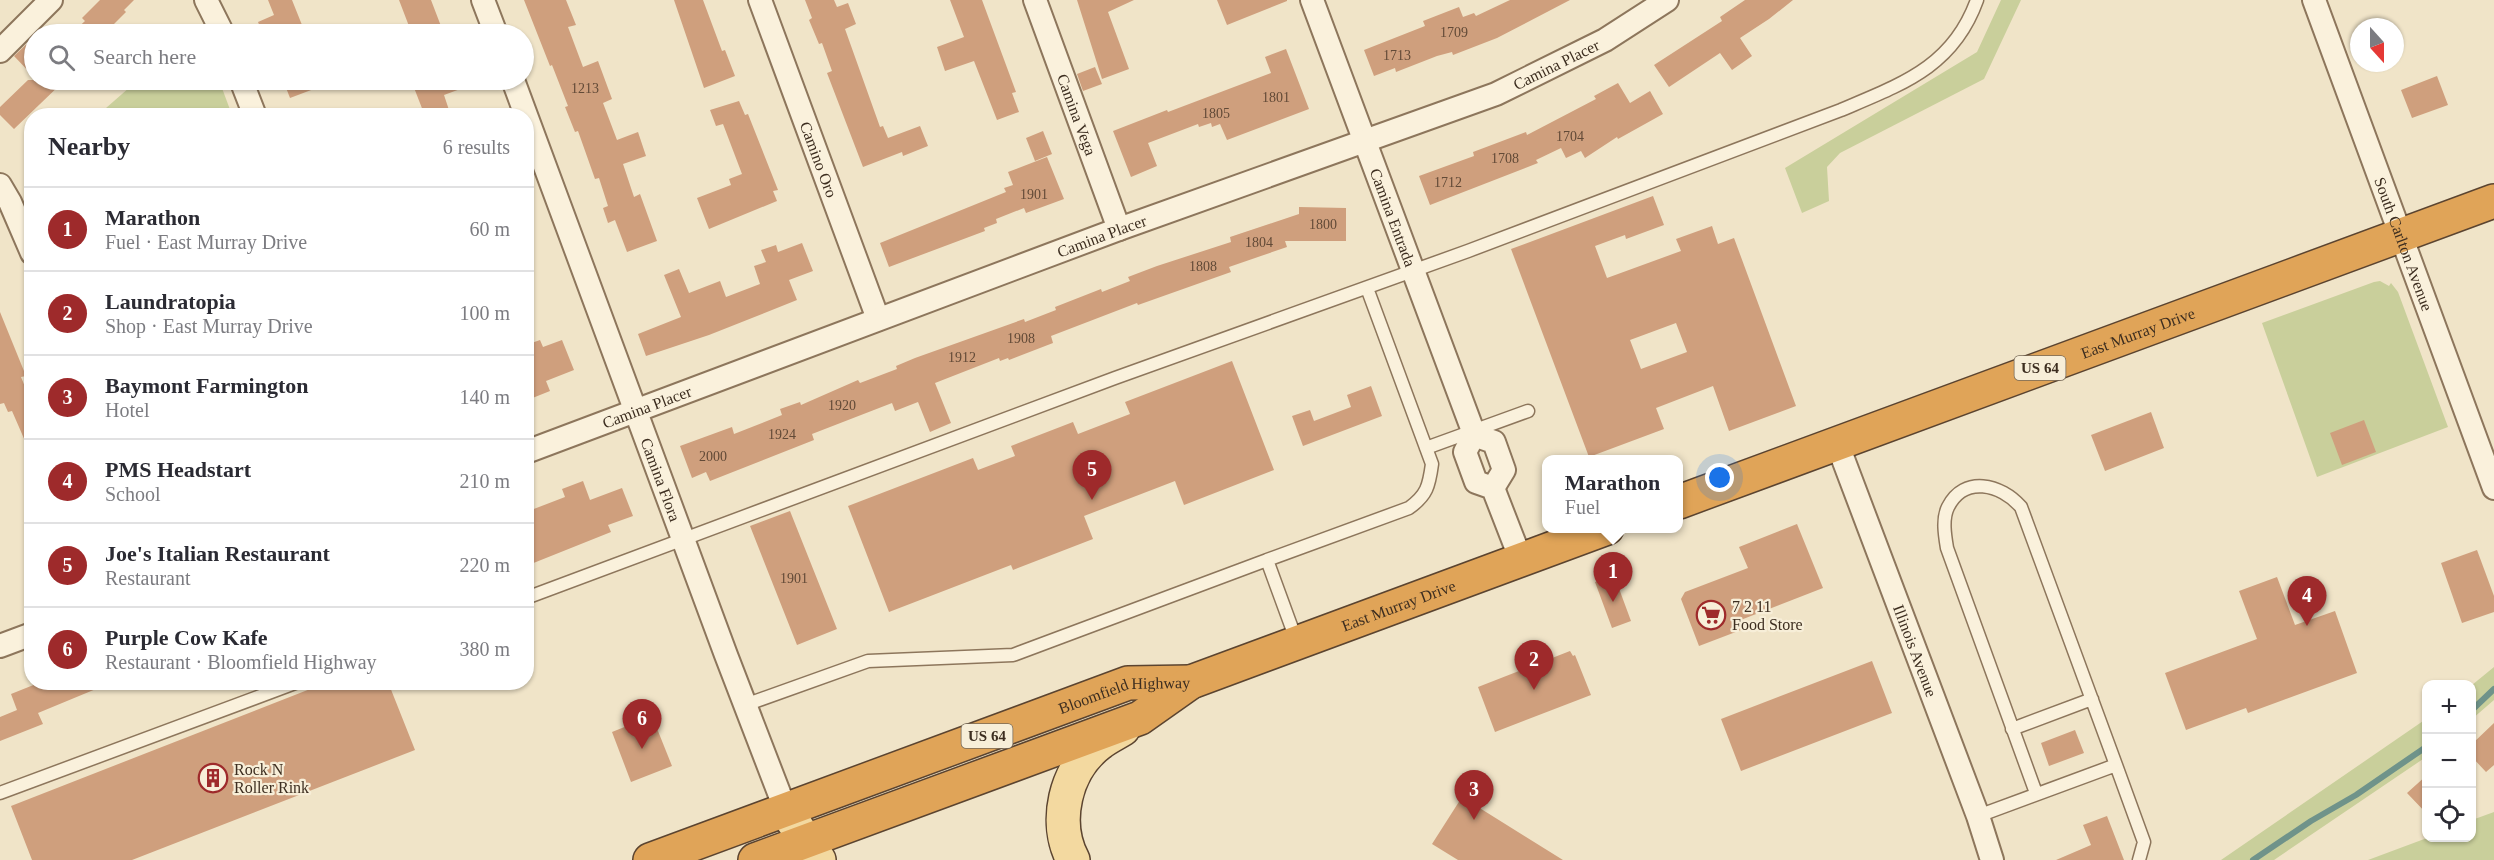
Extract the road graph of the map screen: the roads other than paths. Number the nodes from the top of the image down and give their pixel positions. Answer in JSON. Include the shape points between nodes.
{"nodes":[{"id":1,"x":51,"y":0,"type":"edge"},
{"id":2,"x":206,"y":0,"type":"edge"},
{"id":3,"x":483,"y":0,"type":"edge"},
{"id":4,"x":760,"y":0,"type":"edge"},
{"id":5,"x":1035,"y":0,"type":"edge"},
{"id":6,"x":1312,"y":0,"type":"edge"},
{"id":7,"x":1667,"y":0,"type":"edge"},
{"id":8,"x":1977,"y":0,"type":"edge"},
{"id":9,"x":2314,"y":0,"type":"edge"},
{"id":10,"x":27,"y":24,"type":"edge"},
{"id":11,"x":218,"y":24,"type":"edge"},
{"id":12,"x":492,"y":24,"type":"edge"},
{"id":13,"x":24,"y":27,"type":"edge"},
{"id":14,"x":0,"y":51,"type":"edge"},
{"id":15,"x":245,"y":90,"type":"edge"},
{"id":16,"x":517,"y":90,"type":"edge"},
{"id":17,"x":252,"y":108,"type":"edge"},
{"id":18,"x":524,"y":108,"type":"edge"},
{"id":19,"x":534,"y":136,"type":"edge"},
{"id":20,"x":1365,"y":139,"type":"junction"},
{"id":21,"x":0,"y":186,"type":"edge"},
{"id":22,"x":2494,"y":201,"type":"edge"},
{"id":23,"x":1119,"y":229,"type":"junction"},
{"id":24,"x":24,"y":234,"type":"edge"},
{"id":25,"x":2401,"y":235,"type":"junction"},
{"id":26,"x":1414,"y":271,"type":"junction"},
{"id":27,"x":1367,"y":288,"type":"junction"},
{"id":28,"x":878,"y":319,"type":"junction"},
{"id":29,"x":637,"y":410,"type":"junction"},
{"id":30,"x":1528,"y":411,"type":"dead end"},
{"id":31,"x":1473,"y":433,"type":"junction"},
{"id":32,"x":1837,"y":443,"type":"junction"},
{"id":33,"x":1426,"y":448,"type":"junction"},
{"id":34,"x":534,"y":449,"type":"edge"},
{"id":35,"x":2494,"y":488,"type":"edge"},
{"id":36,"x":1683,"y":501,"type":"edge"},
{"id":37,"x":1594,"y":533,"type":"edge"},
{"id":38,"x":684,"y":540,"type":"junction"},
{"id":39,"x":1267,"y":560,"type":"junction"},
{"id":40,"x":1521,"y":560,"type":"junction"},
{"id":41,"x":534,"y":595,"type":"edge"},
{"id":42,"x":24,"y":637,"type":"edge"},
{"id":43,"x":1297,"y":643,"type":"junction"},
{"id":44,"x":0,"y":646,"type":"edge"},
{"id":45,"x":1191,"y":682,"type":"junction"},
{"id":46,"x":277,"y":690,"type":"edge"},
{"id":47,"x":2092,"y":699,"type":"junction"},
{"id":48,"x":746,"y":705,"type":"junction"},
{"id":49,"x":1140,"y":718,"type":"junction"},
{"id":50,"x":2012,"y":729,"type":"junction"},
{"id":51,"x":2116,"y":765,"type":"junction"},
{"id":52,"x":0,"y":793,"type":"edge"},
{"id":53,"x":2036,"y":793,"type":"junction"},
{"id":54,"x":786,"y":811,"type":"junction"},
{"id":55,"x":1978,"y":816,"type":"junction"},
{"id":56,"x":812,"y":851,"type":"edge"},
{"id":57,"x":650,"y":860,"type":"edge"},
{"id":58,"x":755,"y":860,"type":"edge"},
{"id":59,"x":1073,"y":860,"type":"edge"},
{"id":60,"x":1992,"y":860,"type":"edge"},
{"id":61,"x":2139,"y":860,"type":"edge"}],
"edges":[{"from":1,"to":10,"type":"street"},
{"from":2,"to":11,"type":"street"},
{"from":3,"to":12,"type":"street"},
{"from":4,"to":28,"type":"street","name":"Camino Oro"},
{"from":5,"to":23,"type":"street","name":"Camina Vega"},
{"from":6,"to":20,"type":"street","name":"Camina Entrada"},
{"from":7,"to":20,"type":"street","name":"Camina Placer","via":[[1605,40],[1496,94]]},
{"from":8,"to":26,"type":"lane","via":[[1962,33],[1948,51],[1897,86]]},
{"from":9,"to":25,"type":"street","name":"South Carlton Avenue"},
{"from":13,"to":14,"type":"street"},
{"from":15,"to":17,"type":"street"},
{"from":16,"to":18,"type":"street","name":"Camina Flora"},
{"from":19,"to":29,"type":"street","name":"Camina Flora"},
{"from":20,"to":23,"type":"street","name":"Camina Placer"},
{"from":20,"to":26,"type":"street","name":"Camina Entrada"},
{"from":21,"to":24,"type":"street"},
{"from":22,"to":25,"type":"highway","name":"East Murray Drive","number":"US 64"},
{"from":23,"to":28,"type":"street","name":"Camina Placer"},
{"from":25,"to":32,"type":"highway","name":"East Murray Drive","number":"US 64"},
{"from":25,"to":35,"type":"street","name":"South Carlton Avenue"},
{"from":26,"to":27,"type":"lane"},
{"from":26,"to":31,"type":"street","name":"Camina Entrada"},
{"from":27,"to":33,"type":"lane"},
{"from":27,"to":38,"type":"lane","via":[[1114,378]]},
{"from":28,"to":29,"type":"street","name":"Camina Placer"},
{"from":29,"to":34,"type":"street","name":"Camina Placer"},
{"from":29,"to":38,"type":"street","name":"Camina Flora"},
{"from":30,"to":31,"type":"lane"},
{"from":31,"to":33,"type":"lane"},
{"from":31,"to":40,"type":"street","via":[[1465,452],[1476,482],[1493,488]]},
{"from":32,"to":36,"type":"highway","name":"East Murray Drive","number":"US 64"},
{"from":32,"to":55,"type":"street","name":"Illinois Avenue"},
{"from":33,"to":39,"type":"lane","via":[[1432,464],[1422,499],[1409,508]]},
{"from":37,"to":40,"type":"highway","name":"East Murray Drive","number":"US 64"},
{"from":38,"to":41,"type":"lane"},
{"from":38,"to":48,"type":"street","name":"Camina Flora"},
{"from":39,"to":43,"type":"lane"},
{"from":39,"to":48,"type":"lane","via":[[1013,655],[868,661]]},
{"from":40,"to":43,"type":"highway","name":"East Murray Drive","number":"US 64"},
{"from":42,"to":44,"type":"street"},
{"from":43,"to":45,"type":"highway","name":"East Murray Drive","number":"US 64"},
{"from":45,"to":49,"type":"highway","name":"Bloomfield Highway","number":"US 64"},
{"from":45,"to":54,"type":"highway","name":"Bloomfield Highway","number":"US 64","via":[[1128,683]]},
{"from":46,"to":52,"type":"lane"},
{"from":47,"to":50,"type":"lane"},
{"from":47,"to":50,"type":"lane","via":[[2021,507],[2010,495],[1992,487],[1976,486],[1958,493],[1947,508],[1947,548]]},
{"from":47,"to":51,"type":"lane"},
{"from":48,"to":54,"type":"street","name":"Camina Flora"},
{"from":49,"to":56,"type":"highway","name":"Bloomfield Highway","number":"US 64"},
{"from":49,"to":59,"type":"main road","via":[[1098,745],[1071,778],[1063,823]]},
{"from":50,"to":53,"type":"lane"},
{"from":51,"to":53,"type":"lane"},
{"from":51,"to":61,"type":"lane","via":[[2144,842]]},
{"from":53,"to":55,"type":"lane"},
{"from":54,"to":56,"type":"main road"},
{"from":54,"to":57,"type":"highway","name":"Bloomfield Highway","number":"US 64"},
{"from":55,"to":60,"type":"street","name":"Illinois Avenue"},
{"from":56,"to":58,"type":"highway","name":"Bloomfield Highway","number":"US 64"}]}
